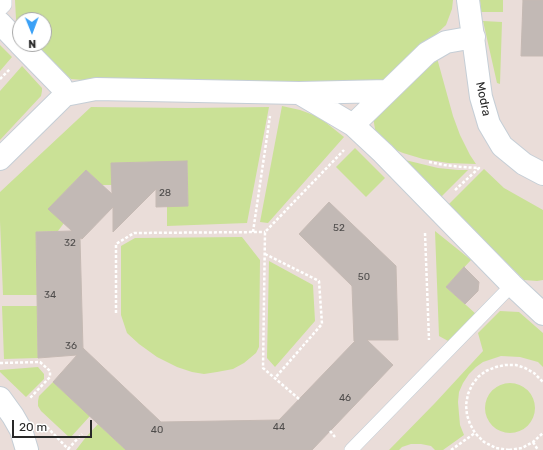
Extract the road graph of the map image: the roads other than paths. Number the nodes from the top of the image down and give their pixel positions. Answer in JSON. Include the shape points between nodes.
{"nodes":[{"id":1,"x":5,"y":0,"type":"edge"},
{"id":2,"x":468,"y":0,"type":"edge"},
{"id":3,"x":0,"y":10,"type":"edge"},
{"id":4,"x":0,"y":23,"type":"edge"},
{"id":5,"x":12,"y":36,"type":"edge"},
{"id":6,"x":474,"y":37,"type":"junction"},
{"id":7,"x":28,"y":52,"type":"edge"},
{"id":8,"x":388,"y":91,"type":"junction"},
{"id":9,"x":299,"y":93,"type":"junction"},
{"id":10,"x":66,"y":95,"type":"junction"},
{"id":11,"x":357,"y":129,"type":"junction"},
{"id":12,"x":0,"y":159,"type":"edge"},
{"id":13,"x":543,"y":174,"type":"edge"},
{"id":14,"x":512,"y":285,"type":"junction"},
{"id":15,"x":543,"y":314,"type":"edge"},
{"id":16,"x":0,"y":398,"type":"edge"},
{"id":17,"x":27,"y":450,"type":"edge"},
{"id":18,"x":351,"y":450,"type":"edge"}],
"edges":[{"from":1,"to":3,"type":"lane","via":[[5,5]]},
{"from":2,"to":6,"type":"street","name":"Modra"},
{"from":4,"to":5,"type":"street"},
{"from":6,"to":8,"type":"street","via":[[446,42],[427,53]]},
{"from":6,"to":13,"type":"street","name":"Modra","via":[[481,97],[489,124],[502,146],[524,164]]},
{"from":7,"to":10,"type":"street","via":[[61,86]]},
{"from":8,"to":9,"type":"street"},
{"from":8,"to":11,"type":"street"},
{"from":9,"to":10,"type":"street","via":[[96,89]]},
{"from":9,"to":11,"type":"street"},
{"from":10,"to":12,"type":"street"},
{"from":11,"to":14,"type":"street"},
{"from":14,"to":15,"type":"street"},
{"from":14,"to":18,"type":"lane"},
{"from":16,"to":17,"type":"street","via":[[13,416]]}]}
